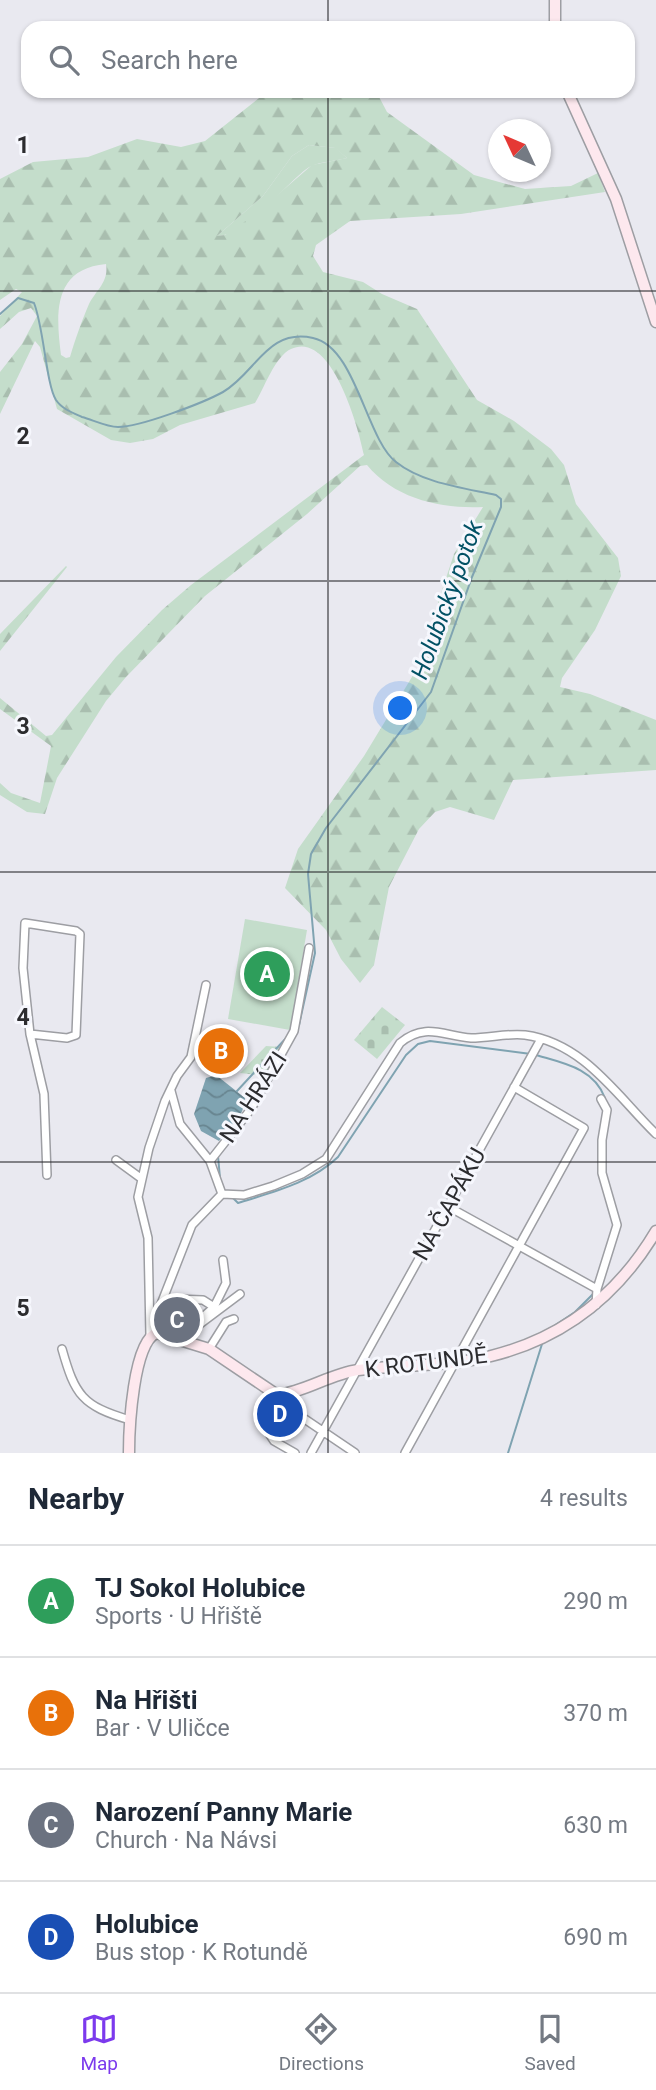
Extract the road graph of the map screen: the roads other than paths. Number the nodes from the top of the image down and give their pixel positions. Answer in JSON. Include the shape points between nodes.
{"nodes":[{"id":1,"x":555,"y":0,"type":"edge"},
{"id":2,"x":555,"y":21,"type":"edge"},
{"id":3,"x":570,"y":98,"type":"edge"},
{"id":4,"x":656,"y":322,"type":"edge"},
{"id":5,"x":309,"y":948,"type":"dead end"},
{"id":6,"x":206,"y":985,"type":"dead end"},
{"id":7,"x":30,"y":1034,"type":"junction"},
{"id":8,"x":541,"y":1039,"type":"junction"},
{"id":9,"x":514,"y":1087,"type":"junction"},
{"id":10,"x":172,"y":1091,"type":"junction"},
{"id":11,"x":601,"y":1099,"type":"dead end"},
{"id":12,"x":656,"y":1134,"type":"edge"},
{"id":13,"x":116,"y":1160,"type":"dead end"},
{"id":14,"x":210,"y":1161,"type":"junction"},
{"id":15,"x":47,"y":1175,"type":"dead end"},
{"id":16,"x":142,"y":1180,"type":"junction"},
{"id":17,"x":222,"y":1194,"type":"junction"},
{"id":18,"x":447,"y":1206,"type":"junction"},
{"id":19,"x":656,"y":1231,"type":"edge"},
{"id":20,"x":520,"y":1244,"type":"junction"},
{"id":21,"x":223,"y":1260,"type":"dead end"},
{"id":22,"x":597,"y":1289,"type":"junction"},
{"id":23,"x":240,"y":1294,"type":"dead end"},
{"id":24,"x":596,"y":1306,"type":"junction"},
{"id":25,"x":214,"y":1307,"type":"junction"},
{"id":26,"x":155,"y":1315,"type":"junction"},
{"id":27,"x":234,"y":1319,"type":"dead end"},
{"id":28,"x":196,"y":1326,"type":"junction"},
{"id":29,"x":149,"y":1335,"type":"junction"},
{"id":30,"x":178,"y":1339,"type":"junction"},
{"id":31,"x":62,"y":1349,"type":"dead end"},
{"id":32,"x":209,"y":1349,"type":"junction"},
{"id":33,"x":456,"y":1361,"type":"junction"},
{"id":34,"x":357,"y":1370,"type":"junction"},
{"id":35,"x":294,"y":1392,"type":"junction"},
{"id":36,"x":277,"y":1395,"type":"junction"},
{"id":37,"x":284,"y":1405,"type":"junction"},
{"id":38,"x":130,"y":1420,"type":"junction"},
{"id":39,"x":324,"y":1430,"type":"junction"},
{"id":40,"x":129,"y":1453,"type":"edge"},
{"id":41,"x":295,"y":1453,"type":"edge"},
{"id":42,"x":311,"y":1453,"type":"edge"},
{"id":43,"x":355,"y":1453,"type":"edge"},
{"id":44,"x":405,"y":1453,"type":"edge"}],
"edges":[{"from":1,"to":2,"type":"street"},
{"from":3,"to":4,"type":"street","via":[[612,186]]},
{"from":5,"to":14,"type":"street","name":"NA HRÁZI","via":[[294,1031],[251,1109]]},
{"from":6,"to":10,"type":"street","via":[[191,1057]]},
{"from":7,"to":7,"type":"street","via":[[76,1035],[80,934],[76,931],[25,923],[23,968]]},
{"from":7,"to":15,"type":"street","via":[[44,1094]]},
{"from":8,"to":9,"type":"street","name":"NA ČAPÁKU"},
{"from":8,"to":12,"type":"street","via":[[566,1048],[589,1065]]},
{"from":8,"to":17,"type":"street","via":[[509,1034],[471,1038],[429,1030],[407,1036],[326,1159],[273,1186],[244,1195]]},
{"from":9,"to":18,"type":"street","name":"NA ČAPÁKU"},
{"from":9,"to":20,"type":"street","via":[[583,1128]]},
{"from":10,"to":14,"type":"street","name":"NA HRÁZI","via":[[180,1124]]},
{"from":10,"to":16,"type":"street","via":[[149,1148]]},
{"from":11,"to":22,"type":"street","via":[[607,1110],[602,1173],[617,1225]]},
{"from":13,"to":16,"type":"street"},
{"from":14,"to":17,"type":"street","name":"NA HRÁZI"},
{"from":16,"to":29,"type":"street","via":[[138,1197],[148,1238]]},
{"from":17,"to":26,"type":"street","via":[[192,1225]]},
{"from":18,"to":20,"type":"street"},
{"from":18,"to":34,"type":"street","name":"NA ČAPÁKU"},
{"from":19,"to":24,"type":"street","name":"K ROTUNDĚ","via":[[626,1276]]},
{"from":20,"to":22,"type":"street"},
{"from":20,"to":33,"type":"street"},
{"from":21,"to":25,"type":"street","via":[[226,1283]]},
{"from":22,"to":24,"type":"street"},
{"from":23,"to":28,"type":"street"},
{"from":24,"to":33,"type":"street","name":"K ROTUNDĚ","via":[[542,1338],[491,1356]]},
{"from":25,"to":26,"type":"street","via":[[203,1300],[175,1299]]},
{"from":25,"to":28,"type":"street"},
{"from":26,"to":29,"type":"street"},
{"from":27,"to":32,"type":"street","via":[[226,1322]]},
{"from":28,"to":30,"type":"street"},
{"from":29,"to":30,"type":"street"},
{"from":29,"to":38,"type":"street"},
{"from":30,"to":32,"type":"street"},
{"from":31,"to":38,"type":"street","via":[[74,1388],[93,1405]]},
{"from":32,"to":36,"type":"street"},
{"from":33,"to":34,"type":"street","name":"K ROTUNDĚ"},
{"from":33,"to":44,"type":"street"},
{"from":34,"to":35,"type":"street","name":"K ROTUNDĚ"},
{"from":34,"to":39,"type":"street","name":"NA ČAPÁKU"},
{"from":35,"to":36,"type":"street","name":"K ROTUNDĚ"},
{"from":35,"to":37,"type":"street"},
{"from":36,"to":37,"type":"street"},
{"from":37,"to":39,"type":"street"},
{"from":37,"to":41,"type":"street","via":[[268,1432]]},
{"from":38,"to":40,"type":"street"},
{"from":39,"to":42,"type":"street","name":"NA ČAPÁKU"},
{"from":39,"to":43,"type":"street"}]}
